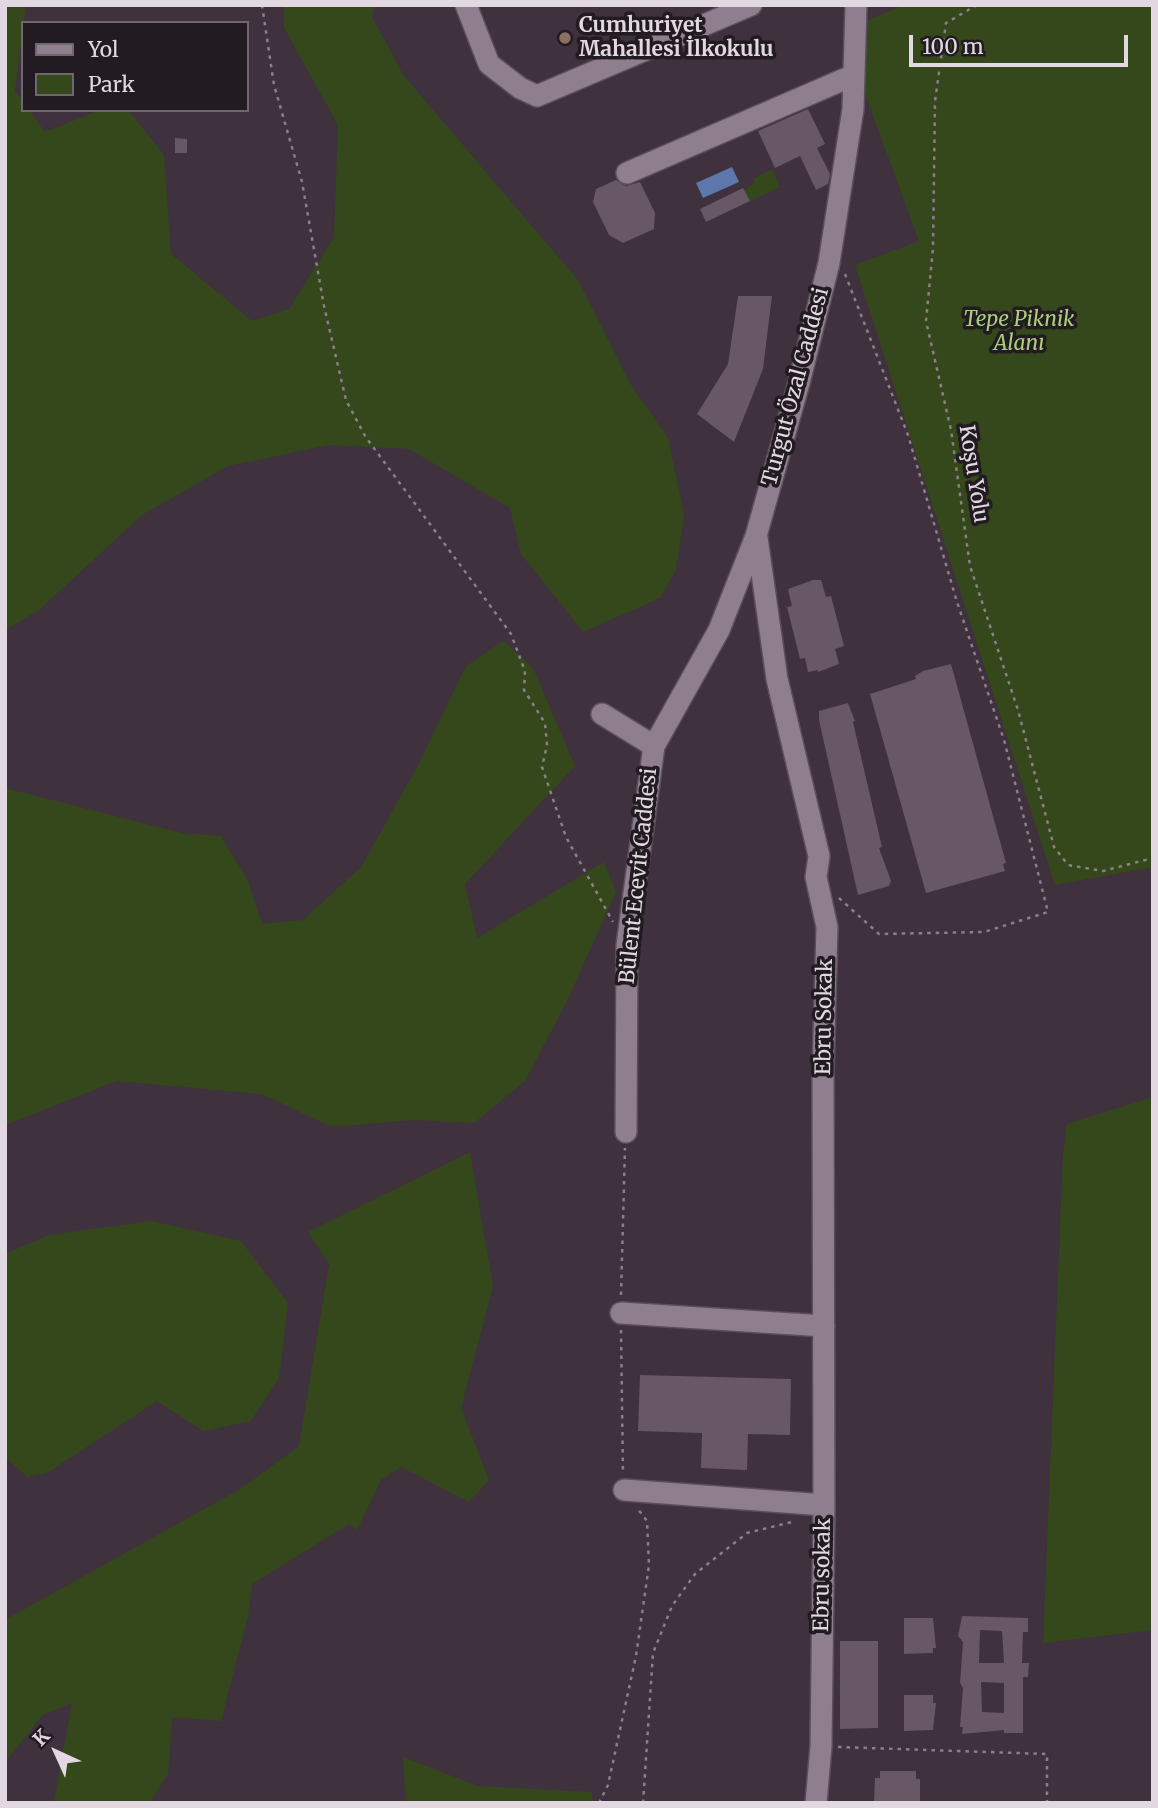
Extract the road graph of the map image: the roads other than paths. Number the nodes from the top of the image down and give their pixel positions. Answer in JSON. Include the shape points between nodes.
{"nodes":[{"id":1,"x":466,"y":5,"type":"edge"},
{"id":2,"x":751,"y":5,"type":"edge"},
{"id":3,"x":856,"y":5,"type":"edge"},
{"id":4,"x":854,"y":75,"type":"junction"},
{"id":5,"x":627,"y":173,"type":"dead end"},
{"id":6,"x":756,"y":536,"type":"junction"},
{"id":7,"x":602,"y":715,"type":"dead end"},
{"id":8,"x":654,"y":746,"type":"junction"},
{"id":9,"x":626,"y":1132,"type":"dead end"},
{"id":10,"x":621,"y":1313,"type":"dead end"},
{"id":11,"x":824,"y":1326,"type":"junction"},
{"id":12,"x":624,"y":1490,"type":"road end"},
{"id":13,"x":824,"y":1505,"type":"junction"},
{"id":14,"x":816,"y":1803,"type":"edge"}],
"edges":[{"from":1,"to":2,"type":"street","via":[[489,64],[537,96]]},
{"from":3,"to":4,"type":"street","name":"Turgut Özal Caddesi"},
{"from":4,"to":5,"type":"street"},
{"from":4,"to":6,"type":"street","name":"Turgut Özal Caddesi","via":[[830,257]]},
{"from":6,"to":8,"type":"street","name":"Turgut Özal Caddesi","via":[[719,630]]},
{"from":6,"to":11,"type":"street","name":"Ebru Sokak","via":[[777,679],[819,856],[816,877],[827,926]]},
{"from":7,"to":8,"type":"street"},
{"from":8,"to":9,"type":"street","name":"Bülent Ecevit Caddesi","via":[[627,945]]},
{"from":10,"to":11,"type":"street"},
{"from":11,"to":13,"type":"street","name":"Ebru Sokak"},
{"from":12,"to":13,"type":"street","name":"Ebru sokak"},
{"from":13,"to":14,"type":"street","name":"Ebru sokak"}]}
